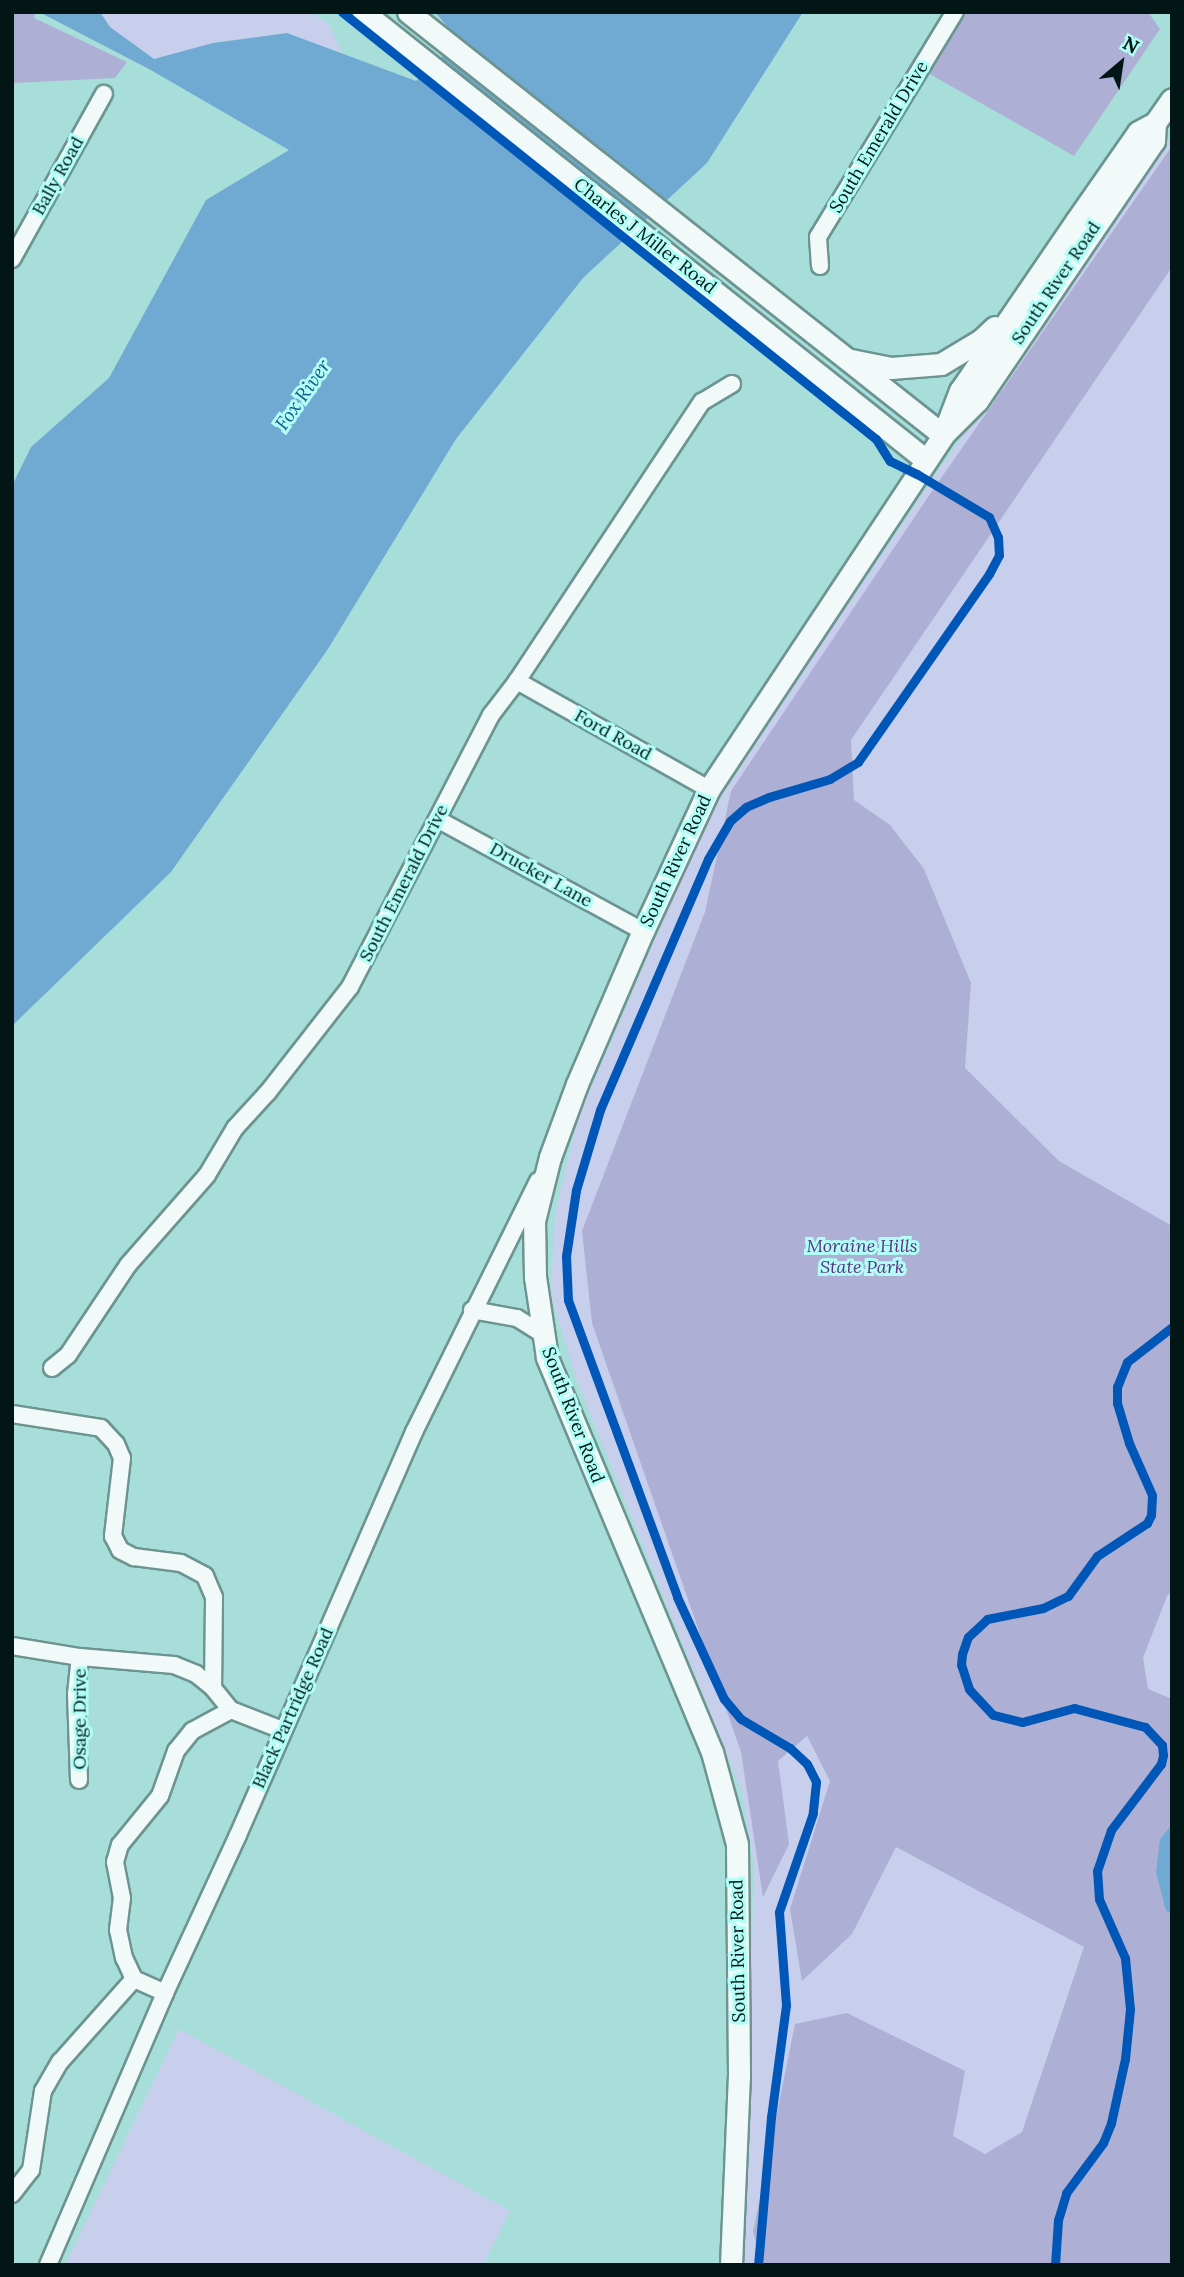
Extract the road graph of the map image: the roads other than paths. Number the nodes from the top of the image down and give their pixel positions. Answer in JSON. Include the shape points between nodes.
{"nodes":[{"id":1,"x":408,"y":12,"type":"edge"},
{"id":2,"x":955,"y":12,"type":"edge"},
{"id":3,"x":369,"y":17,"type":"edge"},
{"id":4,"x":104,"y":94,"type":"dead end"},
{"id":5,"x":1172,"y":99,"type":"edge"},
{"id":6,"x":1155,"y":123,"type":"junction"},
{"id":7,"x":19,"y":230,"type":"edge"},
{"id":8,"x":12,"y":259,"type":"edge"},
{"id":9,"x":820,"y":265,"type":"dead end"},
{"id":10,"x":1024,"y":299,"type":"junction"},
{"id":11,"x":847,"y":359,"type":"junction"},
{"id":12,"x":732,"y":384,"type":"dead end"},
{"id":13,"x":943,"y":435,"type":"junction"},
{"id":14,"x":926,"y":460,"type":"junction"},
{"id":15,"x":517,"y":681,"type":"junction"},
{"id":16,"x":709,"y":789,"type":"junction"},
{"id":17,"x":439,"y":820,"type":"junction"},
{"id":18,"x":643,"y":931,"type":"junction"},
{"id":19,"x":550,"y":1157,"type":"junction"},
{"id":20,"x":472,"y":1310,"type":"junction"},
{"id":21,"x":544,"y":1335,"type":"junction"},
{"id":22,"x":52,"y":1368,"type":"dead end"},
{"id":23,"x":12,"y":1414,"type":"edge"},
{"id":24,"x":12,"y":1646,"type":"edge"},
{"id":25,"x":80,"y":1657,"type":"junction"},
{"id":26,"x":213,"y":1688,"type":"junction"},
{"id":27,"x":232,"y":1710,"type":"junction"},
{"id":28,"x":282,"y":1730,"type":"junction"},
{"id":29,"x":79,"y":1780,"type":"dead end"},
{"id":30,"x":134,"y":1979,"type":"junction"},
{"id":31,"x":165,"y":1993,"type":"junction"},
{"id":32,"x":12,"y":2194,"type":"edge"},
{"id":33,"x":48,"y":2265,"type":"edge"},
{"id":34,"x":730,"y":2265,"type":"edge"}],
"edges":[{"from":1,"to":11,"type":"street","name":"Charles J Miller Road"},
{"from":2,"to":9,"type":"street","name":"South Emerald Drive","via":[[818,237]]},
{"from":3,"to":14,"type":"street","name":"Charles J Miller Road"},
{"from":4,"to":7,"type":"street","name":"Bally Road"},
{"from":5,"to":6,"type":"street","name":"South River Road"},
{"from":6,"to":10,"type":"street","name":"South River Road","via":[[1138,132]]},
{"from":6,"to":13,"type":"street","name":"South River Road","via":[[1154,141],[977,401]]},
{"from":7,"to":8,"type":"street","name":"Bally Road"},
{"from":10,"to":11,"type":"street","via":[[981,340],[941,364],[891,368]]},
{"from":10,"to":13,"type":"street","name":"South River Road","via":[[960,391]]},
{"from":11,"to":13,"type":"street","name":"Charles J Miller Road"},
{"from":12,"to":15,"type":"street","name":"South Emerald Drive","via":[[702,401]]},
{"from":13,"to":14,"type":"street","name":"South River Road"},
{"from":14,"to":16,"type":"street","name":"South River Road"},
{"from":15,"to":16,"type":"street","name":"Ford Road"},
{"from":15,"to":17,"type":"street","name":"South Emerald Drive","via":[[491,715]]},
{"from":16,"to":18,"type":"street","name":"South River Road"},
{"from":17,"to":18,"type":"street","name":"Drucker Lane"},
{"from":17,"to":22,"type":"street","name":"South Emerald Drive","via":[[350,987],[235,1128],[207,1175],[128,1265],[68,1355]]},
{"from":18,"to":19,"type":"street","name":"South River Road"},
{"from":19,"to":20,"type":"street","name":"Black Partridge Road"},
{"from":19,"to":21,"type":"street","name":"South River Road","via":[[534,1221],[535,1277]]},
{"from":20,"to":21,"type":"street","via":[[517,1318]]},
{"from":20,"to":28,"type":"street","name":"Black Partridge Road"},
{"from":21,"to":34,"type":"street","name":"South River Road","via":[[547,1357],[712,1752],[737,1844],[739,2075]]},
{"from":23,"to":26,"type":"street","via":[[102,1428],[116,1444],[122,1458],[113,1536],[120,1550],[134,1557],[181,1563],[205,1576],[214,1597]]},
{"from":24,"to":25,"type":"street"},
{"from":25,"to":26,"type":"street","via":[[174,1665]]},
{"from":25,"to":29,"type":"street","name":"Osage Drive","via":[[76,1694]]},
{"from":26,"to":27,"type":"street"},
{"from":27,"to":28,"type":"street"},
{"from":27,"to":30,"type":"street","via":[[192,1731],[176,1751],[160,1796],[120,1845],[115,1862],[122,1899],[118,1930]]},
{"from":28,"to":31,"type":"street","name":"Black Partridge Road"},
{"from":30,"to":31,"type":"street"},
{"from":30,"to":32,"type":"street","via":[[60,2062],[43,2091],[31,2169]]},
{"from":31,"to":33,"type":"street","name":"Black Partridge Road"}]}
